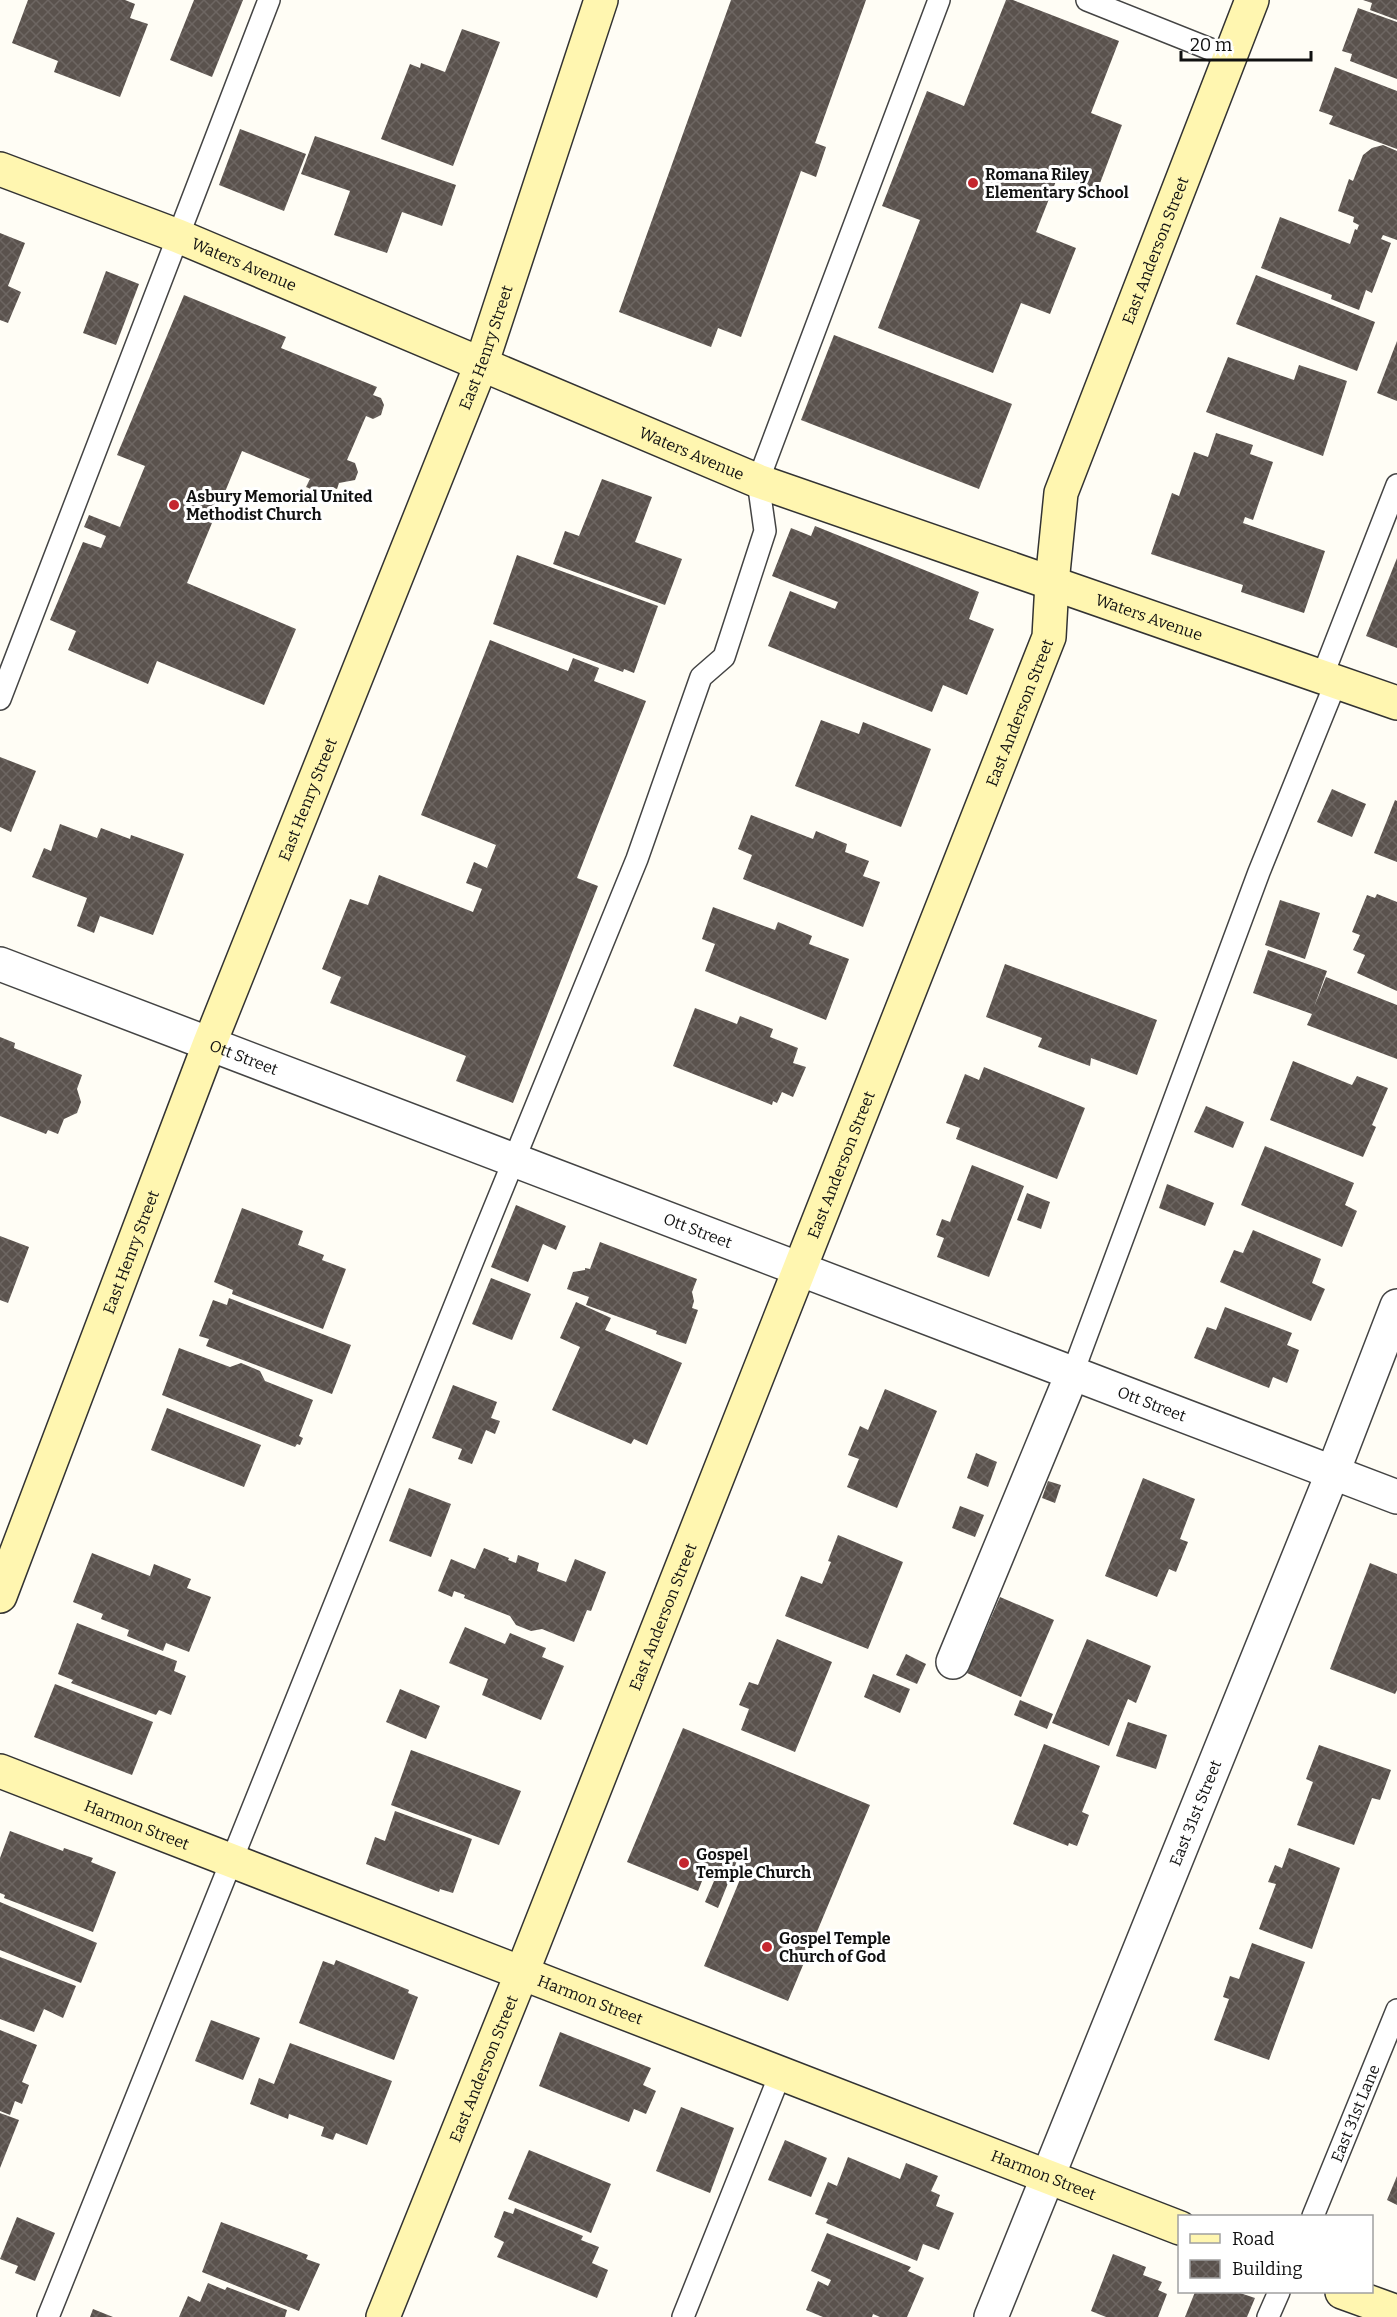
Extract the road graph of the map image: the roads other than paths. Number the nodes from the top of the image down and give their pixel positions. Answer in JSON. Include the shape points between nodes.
{"nodes":[{"id":1,"x":269,"y":0,"type":"edge"},
{"id":2,"x":601,"y":0,"type":"edge"},
{"id":3,"x":939,"y":0,"type":"edge"},
{"id":4,"x":1087,"y":0,"type":"edge"},
{"id":5,"x":1252,"y":0,"type":"edge"},
{"id":6,"x":1230,"y":57,"type":"junction"},
{"id":7,"x":0,"y":169,"type":"edge"},
{"id":8,"x":178,"y":236,"type":"junction"},
{"id":9,"x":481,"y":365,"type":"junction"},
{"id":10,"x":758,"y":481,"type":"junction"},
{"id":11,"x":1397,"y":485,"type":"edge"},
{"id":12,"x":1052,"y":583,"type":"junction"},
{"id":13,"x":1329,"y":680,"type":"junction"},
{"id":14,"x":0,"y":699,"type":"edge"},
{"id":15,"x":1397,"y":703,"type":"edge"},
{"id":16,"x":0,"y":964,"type":"edge"},
{"id":17,"x":209,"y":1045,"type":"junction"},
{"id":18,"x":514,"y":1159,"type":"junction"},
{"id":19,"x":800,"y":1267,"type":"junction"},
{"id":20,"x":1397,"y":1306,"type":"edge"},
{"id":21,"x":1072,"y":1372,"type":"junction"},
{"id":22,"x":1333,"y":1472,"type":"junction"},
{"id":23,"x":1397,"y":1497,"type":"edge"},
{"id":24,"x":0,"y":1596,"type":"edge"},
{"id":25,"x":953,"y":1662,"type":"dead end"},
{"id":26,"x":0,"y":1771,"type":"edge"},
{"id":27,"x":231,"y":1862,"type":"junction"},
{"id":28,"x":522,"y":1975,"type":"junction"},
{"id":29,"x":1397,"y":2010,"type":"edge"},
{"id":30,"x":781,"y":2072,"type":"junction"},
{"id":31,"x":1049,"y":2177,"type":"junction"},
{"id":32,"x":1314,"y":2215,"type":"edge"},
{"id":33,"x":1178,"y":2228,"type":"edge"},
{"id":34,"x":1279,"y":2293,"type":"edge"},
{"id":35,"x":1345,"y":2293,"type":"edge"},
{"id":36,"x":1397,"y":2312,"type":"edge"},
{"id":37,"x":48,"y":2317,"type":"edge"},
{"id":38,"x":383,"y":2317,"type":"edge"},
{"id":39,"x":683,"y":2317,"type":"edge"},
{"id":40,"x":991,"y":2317,"type":"edge"},
{"id":41,"x":1268,"y":2317,"type":"edge"}],
"edges":[{"from":1,"to":8,"type":"lane"},
{"from":2,"to":9,"type":"main road","name":"East Henry Street"},
{"from":3,"to":10,"type":"lane"},
{"from":4,"to":6,"type":"lane"},
{"from":5,"to":6,"type":"main road","name":"East Anderson Street"},
{"from":6,"to":12,"type":"main road","name":"East Anderson Street","via":[[1061,493]]},
{"from":7,"to":8,"type":"main road","name":"Waters Avenue"},
{"from":8,"to":9,"type":"main road","name":"Waters Avenue"},
{"from":8,"to":14,"type":"lane"},
{"from":9,"to":10,"type":"main road","name":"Waters Avenue"},
{"from":9,"to":17,"type":"main road","name":"East Henry Street"},
{"from":10,"to":12,"type":"main road","name":"Waters Avenue"},
{"from":10,"to":18,"type":"lane","via":[[765,531],[724,657],[701,677],[637,859]]},
{"from":11,"to":13,"type":"lane"},
{"from":12,"to":13,"type":"main road","name":"Waters Avenue"},
{"from":12,"to":19,"type":"main road","name":"East Anderson Street","via":[[1049,637]]},
{"from":13,"to":15,"type":"main road","name":"Waters Avenue"},
{"from":13,"to":21,"type":"lane"},
{"from":16,"to":17,"type":"street","name":"Ott Street"},
{"from":17,"to":18,"type":"street","name":"Ott Street"},
{"from":17,"to":24,"type":"main road","name":"East Henry Street"},
{"from":18,"to":19,"type":"street","name":"Ott Street"},
{"from":18,"to":27,"type":"lane"},
{"from":19,"to":21,"type":"street","name":"Ott Street"},
{"from":19,"to":28,"type":"main road","name":"East Anderson Street"},
{"from":20,"to":22,"type":"street","name":"East 31st Street"},
{"from":21,"to":22,"type":"street","name":"Ott Street"},
{"from":21,"to":25,"type":"street"},
{"from":22,"to":23,"type":"street","name":"Ott Street"},
{"from":22,"to":31,"type":"street","name":"East 31st Street"},
{"from":26,"to":27,"type":"main road","name":"Harmon Street"},
{"from":27,"to":28,"type":"main road","name":"Harmon Street"},
{"from":27,"to":37,"type":"lane"},
{"from":28,"to":30,"type":"main road","name":"Harmon Street"},
{"from":28,"to":38,"type":"main road","name":"East Anderson Street"},
{"from":29,"to":32,"type":"lane","name":"East 31st Lane"},
{"from":30,"to":31,"type":"main road","name":"Harmon Street"},
{"from":30,"to":39,"type":"lane"},
{"from":31,"to":33,"type":"main road","name":"Harmon Street"},
{"from":31,"to":40,"type":"street","name":"East 31st Street"},
{"from":34,"to":41,"type":"lane"},
{"from":35,"to":36,"type":"main road"}]}
